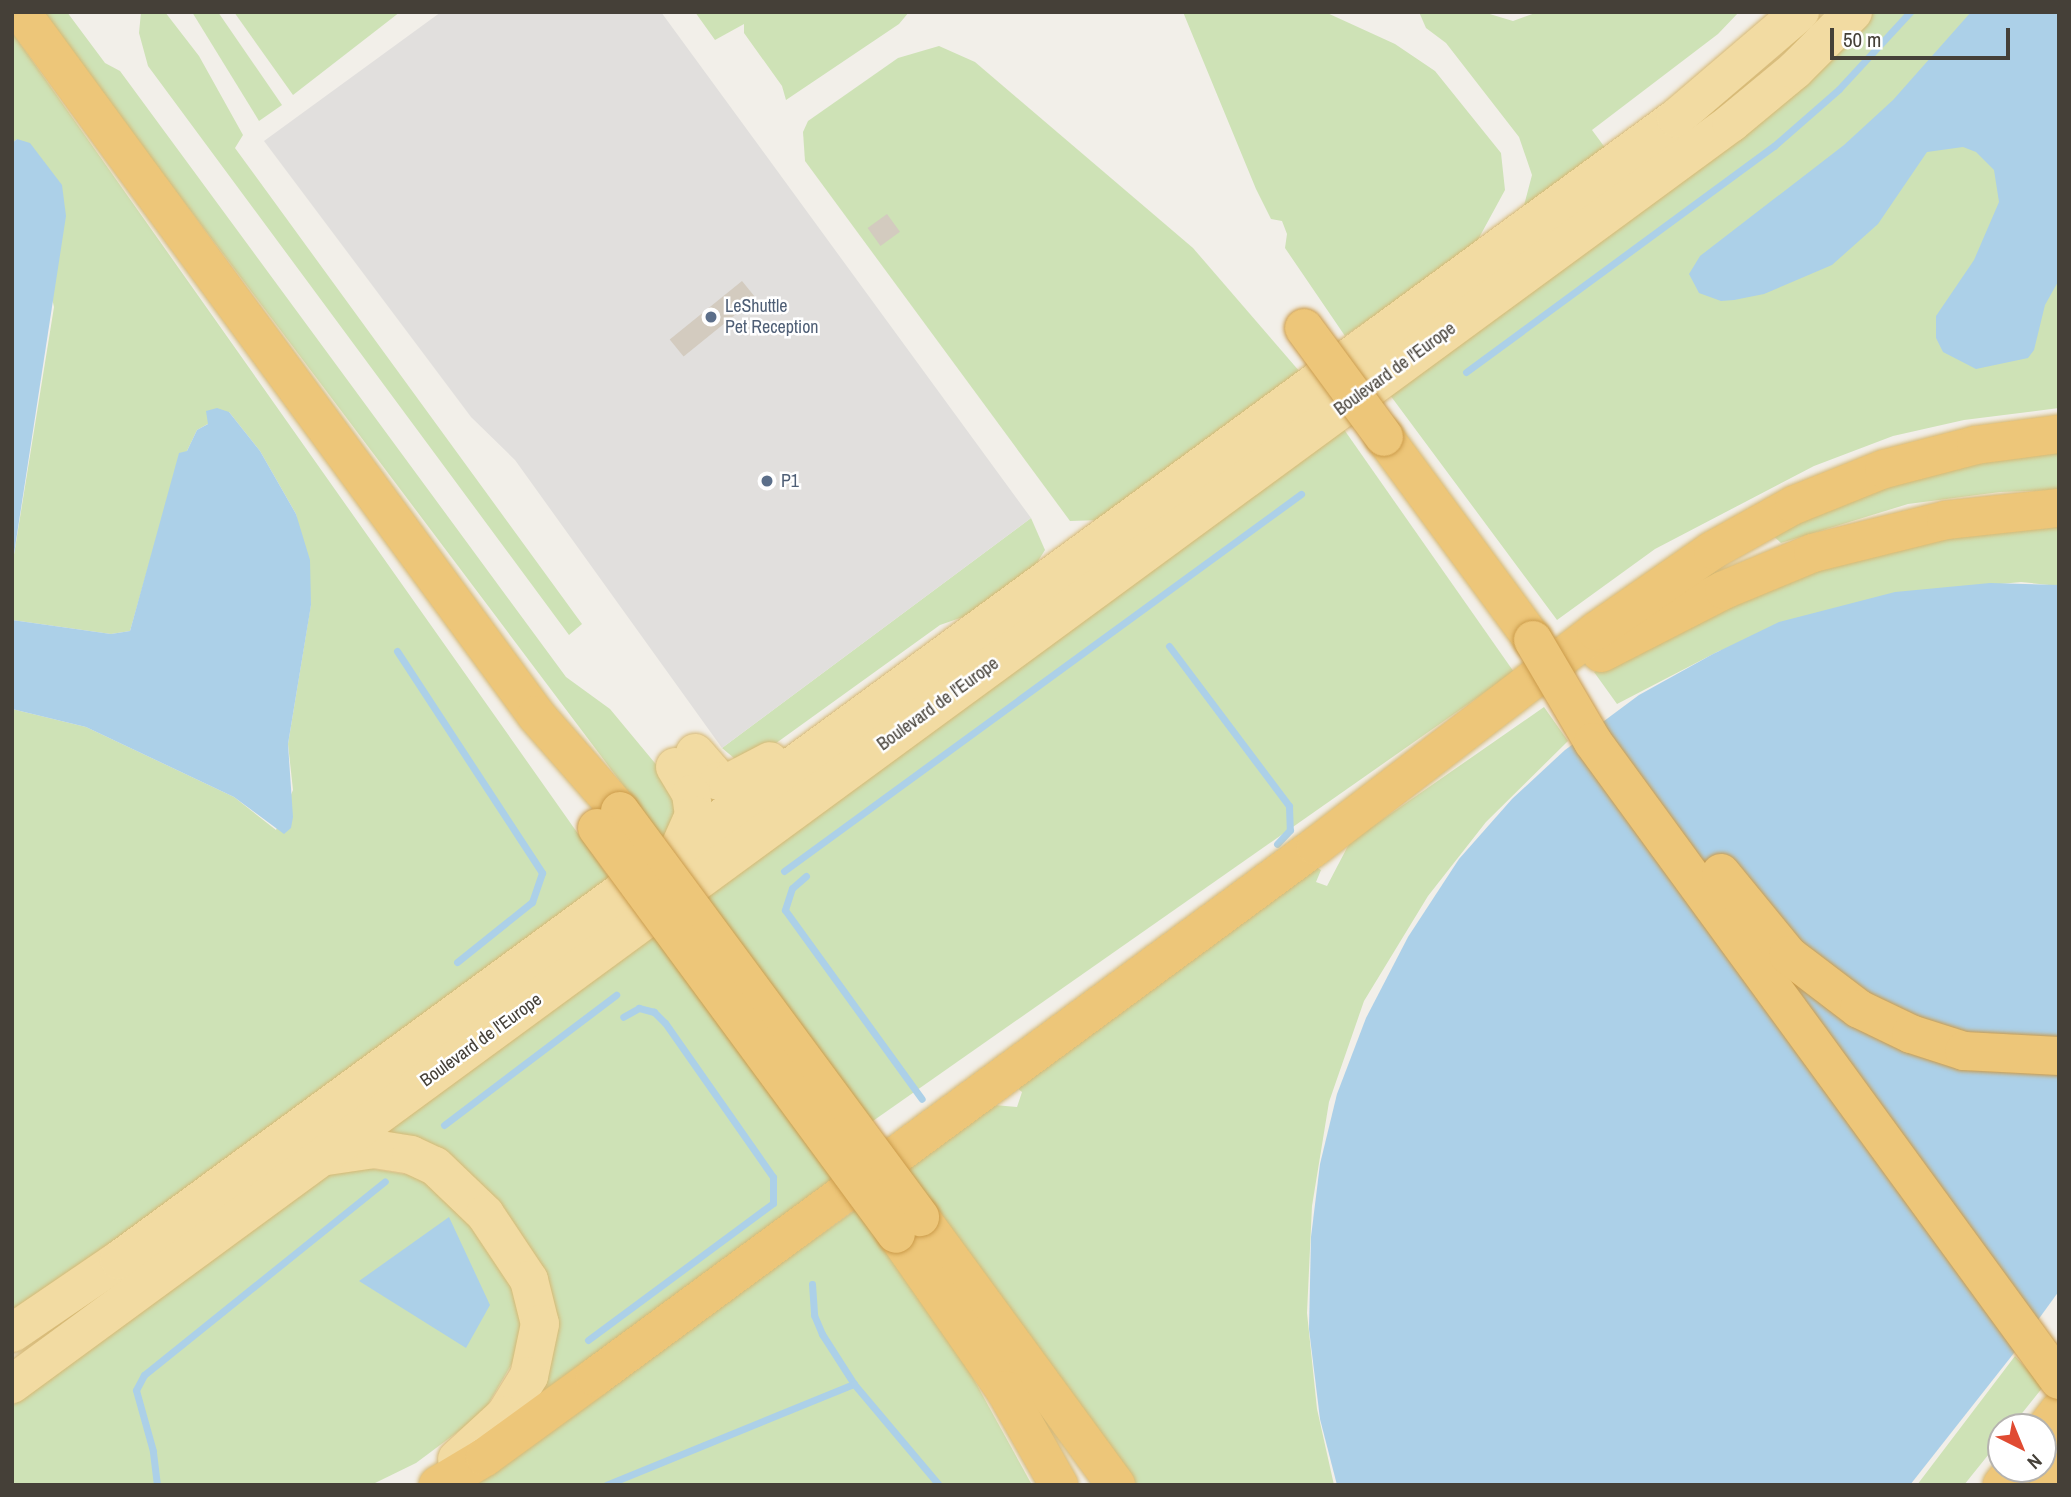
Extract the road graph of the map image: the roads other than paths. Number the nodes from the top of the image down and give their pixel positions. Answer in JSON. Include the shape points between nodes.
{"nodes":[{"id":1,"x":21,"y":12,"type":"edge"},
{"id":2,"x":1800,"y":12,"type":"edge"},
{"id":3,"x":1853,"y":12,"type":"edge"},
{"id":4,"x":1304,"y":328,"type":"dead end"},
{"id":5,"x":2059,"y":434,"type":"edge"},
{"id":6,"x":2059,"y":508,"type":"edge"},
{"id":7,"x":995,"y":617,"type":"junction"},
{"id":8,"x":1533,"y":640,"type":"junction"},
{"id":9,"x":1316,"y":846,"type":"junction"},
{"id":10,"x":679,"y":849,"type":"junction"},
{"id":11,"x":2059,"y":1056,"type":"edge"},
{"id":12,"x":321,"y":1157,"type":"junction"},
{"id":13,"x":908,"y":1226,"type":"junction"},
{"id":14,"x":12,"y":1333,"type":"edge"},
{"id":15,"x":2059,"y":1380,"type":"edge"},
{"id":16,"x":12,"y":1384,"type":"edge"},
{"id":17,"x":2059,"y":1473,"type":"edge"},
{"id":18,"x":424,"y":1485,"type":"edge"},
{"id":19,"x":438,"y":1485,"type":"edge"},
{"id":20,"x":1059,"y":1485,"type":"edge"},
{"id":21,"x":1116,"y":1485,"type":"edge"},
{"id":22,"x":2049,"y":1485,"type":"edge"}],
"edges":[{"from":1,"to":13,"type":"highway","bridge":true},
{"from":2,"to":7,"type":"main road","name":"Boulevard de l'Europe","via":[[1676,118]]},
{"from":3,"to":12,"type":"main road","name":"Boulevard de l'Europe","via":[[1795,70],[1731,122]]},
{"from":4,"to":8,"type":"highway","bridge":true},
{"from":5,"to":9,"type":"highway","via":[[1976,445],[1884,470],[1749,527],[1595,631]]},
{"from":6,"to":9,"type":"highway","via":[[1959,518],[1872,536],[1813,553],[1724,590],[1560,677]]},
{"from":7,"to":10,"type":"main road","name":"Boulevard de l'Europe"},
{"from":7,"to":10,"type":"main road","via":[[912,658],[738,781],[719,781],[685,760],[694,814]]},
{"from":8,"to":11,"type":"highway","bridge":true,"via":[[1592,701],[1746,907],[1809,975],[1859,1009],[1938,1045],[1989,1055]]},
{"from":8,"to":15,"type":"highway","bridge":true,"via":[[1593,742]]},
{"from":9,"to":19,"type":"highway","via":[[596,1377]]},
{"from":10,"to":14,"type":"main road","name":"Boulevard de l'Europe","via":[[93,1279]]},
{"from":12,"to":16,"type":"main road","name":"Boulevard de l'Europe"},
{"from":12,"to":18,"type":"main road","via":[[374,1149],[411,1155],[435,1166],[485,1214],[519,1260],[533,1290],[539,1342],[522,1392],[491,1430]]},
{"from":13,"to":20,"type":"highway"},
{"from":13,"to":21,"type":"highway"},
{"from":17,"to":22,"type":"highway"}]}
